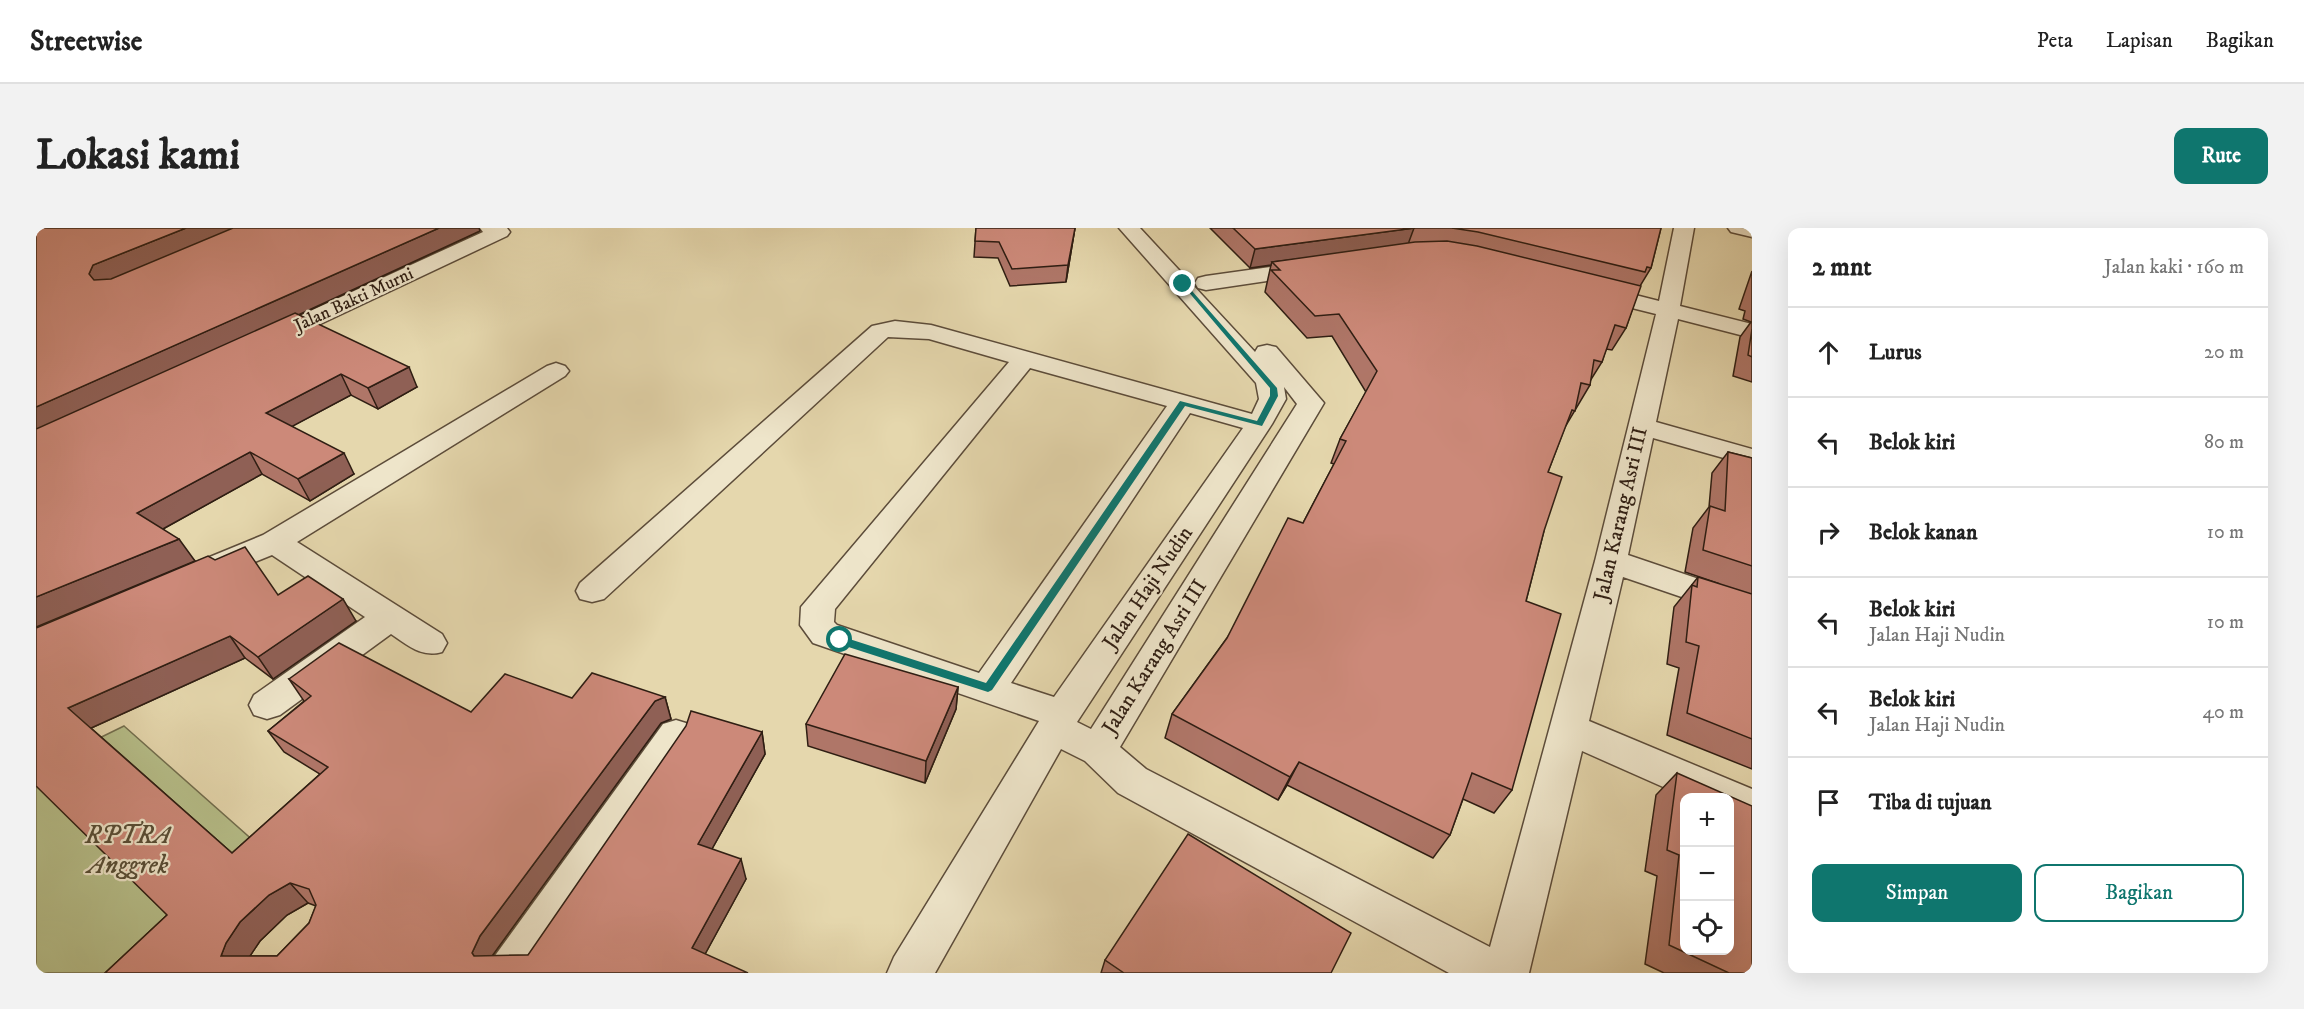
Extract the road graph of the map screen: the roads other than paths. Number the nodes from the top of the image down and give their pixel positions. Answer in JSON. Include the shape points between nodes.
{"nodes":[{"id":1,"x":1129,"y":228,"type":"edge"},
{"id":2,"x":1160,"y":228,"type":"edge"},
{"id":3,"x":1684,"y":228,"type":"edge"},
{"id":4,"x":1738,"y":228,"type":"edge"},
{"id":5,"x":499,"y":229,"type":"edge"},
{"id":6,"x":1752,"y":231,"type":"edge"},
{"id":7,"x":1332,"y":265,"type":"edge"},
{"id":8,"x":1206,"y":283,"type":"junction"},
{"id":9,"x":1568,"y":285,"type":"edge"},
{"id":10,"x":1668,"y":311,"type":"junction"},
{"id":11,"x":1752,"y":331,"type":"edge"},
{"id":12,"x":254,"y":346,"type":"edge"},
{"id":13,"x":1025,"y":358,"type":"junction"},
{"id":14,"x":556,"y":371,"type":"dead end"},
{"id":15,"x":1183,"y":403,"type":"junction"},
{"id":16,"x":1259,"y":424,"type":"junction"},
{"id":17,"x":1642,"y":426,"type":"junction"},
{"id":18,"x":1752,"y":459,"type":"edge"},
{"id":19,"x":274,"y":542,"type":"junction"},
{"id":20,"x":1611,"y":561,"type":"junction"},
{"id":21,"x":178,"y":583,"type":"edge"},
{"id":22,"x":591,"y":591,"type":"dead end"},
{"id":23,"x":1752,"y":609,"type":"edge"},
{"id":24,"x":390,"y":617,"type":"junction"},
{"id":25,"x":430,"y":643,"type":"dead end"},
{"id":26,"x":988,"y":688,"type":"junction"},
{"id":27,"x":267,"y":705,"type":"dead end"},
{"id":28,"x":1058,"y":721,"type":"junction"},
{"id":29,"x":1569,"y":729,"type":"junction"},
{"id":30,"x":676,"y":735,"type":"dead end"},
{"id":31,"x":1098,"y":750,"type":"junction"},
{"id":32,"x":1752,"y":807,"type":"edge"},
{"id":33,"x":510,"y":973,"type":"edge"},
{"id":34,"x":910,"y":973,"type":"edge"},
{"id":35,"x":1494,"y":973,"type":"edge"},
{"id":36,"x":1506,"y":973,"type":"edge"}],
"edges":[{"from":1,"to":16,"type":"street","name":"Jalan Haji Nudin","via":[[1273,388],[1274,396]]},
{"from":2,"to":8,"type":"street","name":"Jalan Karang Asri III"},
{"from":3,"to":10,"type":"street","name":"Jalan Karang Asri III"},
{"from":4,"to":6,"type":"street"},
{"from":5,"to":12,"type":"street","name":"Jalan Bakti Murni"},
{"from":7,"to":8,"type":"street"},
{"from":8,"to":31,"type":"street","name":"Jalan Karang Asri III","via":[[1311,403]]},
{"from":9,"to":10,"type":"street"},
{"from":10,"to":11,"type":"street"},
{"from":10,"to":17,"type":"street","name":"Jalan Karang Asri III"},
{"from":13,"to":15,"type":"street"},
{"from":13,"to":22,"type":"street","via":[[931,332],[896,328],[880,331]]},
{"from":13,"to":26,"type":"street","via":[[818,607],[817,624],[825,634]]},
{"from":14,"to":19,"type":"street"},
{"from":15,"to":16,"type":"street"},
{"from":15,"to":26,"type":"street"},
{"from":16,"to":28,"type":"street","name":"Jalan Haji Nudin"},
{"from":17,"to":18,"type":"street"},
{"from":17,"to":20,"type":"street","name":"Jalan Karang Asri III"},
{"from":19,"to":21,"type":"street"},
{"from":19,"to":24,"type":"street"},
{"from":20,"to":23,"type":"street"},
{"from":20,"to":29,"type":"street","name":"Jalan Karang Asri III"},
{"from":24,"to":25,"type":"street"},
{"from":24,"to":27,"type":"street"},
{"from":26,"to":28,"type":"street"},
{"from":28,"to":31,"type":"street"},
{"from":28,"to":34,"type":"street","name":"Jalan Haji Nudin"},
{"from":29,"to":32,"type":"street"},
{"from":29,"to":36,"type":"street","name":"Jalan Karang Asri III"},
{"from":30,"to":33,"type":"street"},
{"from":31,"to":35,"type":"street","name":"Jalan Karang Asri III","via":[[1132,781]]}]}
